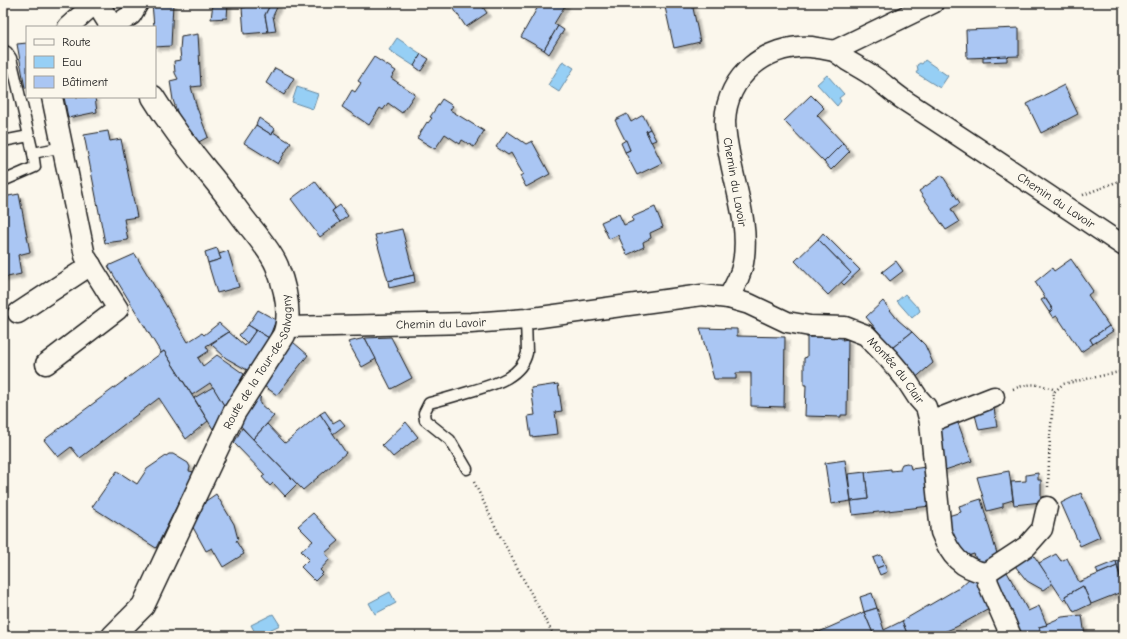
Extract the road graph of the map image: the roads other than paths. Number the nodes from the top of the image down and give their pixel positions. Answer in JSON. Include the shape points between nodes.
{"nodes":[{"id":1,"x":96,"y":3,"type":"edge"},
{"id":2,"x":138,"y":3,"type":"edge"},
{"id":3,"x":933,"y":3,"type":"edge"},
{"id":4,"x":69,"y":26,"type":"edge"},
{"id":5,"x":111,"y":26,"type":"edge"},
{"id":6,"x":114,"y":26,"type":"edge"},
{"id":7,"x":3,"y":50,"type":"edge"},
{"id":8,"x":834,"y":51,"type":"junction"},
{"id":9,"x":52,"y":98,"type":"edge"},
{"id":10,"x":154,"y":98,"type":"edge"},
{"id":11,"x":30,"y":136,"type":"junction"},
{"id":12,"x":3,"y":140,"type":"edge"},
{"id":13,"x":63,"y":147,"type":"junction"},
{"id":14,"x":33,"y":153,"type":"junction"},
{"id":15,"x":3,"y":181,"type":"edge"},
{"id":16,"x":1124,"y":246,"type":"edge"},
{"id":17,"x":91,"y":264,"type":"junction"},
{"id":18,"x":728,"y":298,"type":"junction"},
{"id":19,"x":18,"y":313,"type":"dead end"},
{"id":20,"x":526,"y":319,"type":"junction"},
{"id":21,"x":287,"y":327,"type":"junction"},
{"id":22,"x":46,"y":364,"type":"dead end"},
{"id":23,"x":994,"y":397,"type":"road end"},
{"id":24,"x":930,"y":422,"type":"junction"},
{"id":25,"x":467,"y":468,"type":"road end"},
{"id":26,"x":1048,"y":507,"type":"road end"},
{"id":27,"x":986,"y":574,"type":"junction"},
{"id":28,"x":113,"y":636,"type":"edge"},
{"id":29,"x":1012,"y":636,"type":"edge"}],
"edges":[{"from":1,"to":4,"type":"street"},
{"from":1,"to":5,"type":"street"},
{"from":2,"to":6,"type":"street","via":[[131,15]]},
{"from":3,"to":8,"type":"street"},
{"from":7,"to":11,"type":"lane","via":[[11,58]]},
{"from":8,"to":16,"type":"street","name":"Chemin du Lavoir"},
{"from":8,"to":18,"type":"street","name":"Chemin du Lavoir","via":[[798,46],[775,51],[757,62],[733,89],[725,120],[726,141],[744,235],[743,264]]},
{"from":9,"to":13,"type":"street"},
{"from":10,"to":21,"type":"street","name":"Route de la Tour-de-Salvagny","via":[[178,135],[264,245],[276,265],[285,293]]},
{"from":11,"to":12,"type":"lane"},
{"from":11,"to":14,"type":"lane"},
{"from":13,"to":14,"type":"lane"},
{"from":13,"to":17,"type":"street","via":[[85,256]]},
{"from":14,"to":15,"type":"lane","via":[[35,167]]},
{"from":17,"to":19,"type":"street"},
{"from":17,"to":22,"type":"street","via":[[118,309]]},
{"from":18,"to":20,"type":"street","name":"Chemin du Lavoir","via":[[702,296]]},
{"from":18,"to":24,"type":"street","name":"Montée du Clair","via":[[749,304],[787,322],[844,327],[866,334],[905,378],[926,407]]},
{"from":20,"to":21,"type":"street","name":"Chemin du Lavoir","via":[[471,323]]},
{"from":20,"to":25,"type":"lane","via":[[527,353],[518,370],[497,383],[429,403],[424,413],[425,420],[450,440]]},
{"from":21,"to":28,"type":"street","name":"Route de la Tour-de-Salvagny","via":[[234,413],[143,606]]},
{"from":23,"to":24,"type":"street"},
{"from":24,"to":27,"type":"street","name":"Montée du Clair","via":[[941,532],[959,562],[976,572]]},
{"from":26,"to":27,"type":"street","via":[[1042,529],[1027,546]]},
{"from":27,"to":29,"type":"street"}]}
